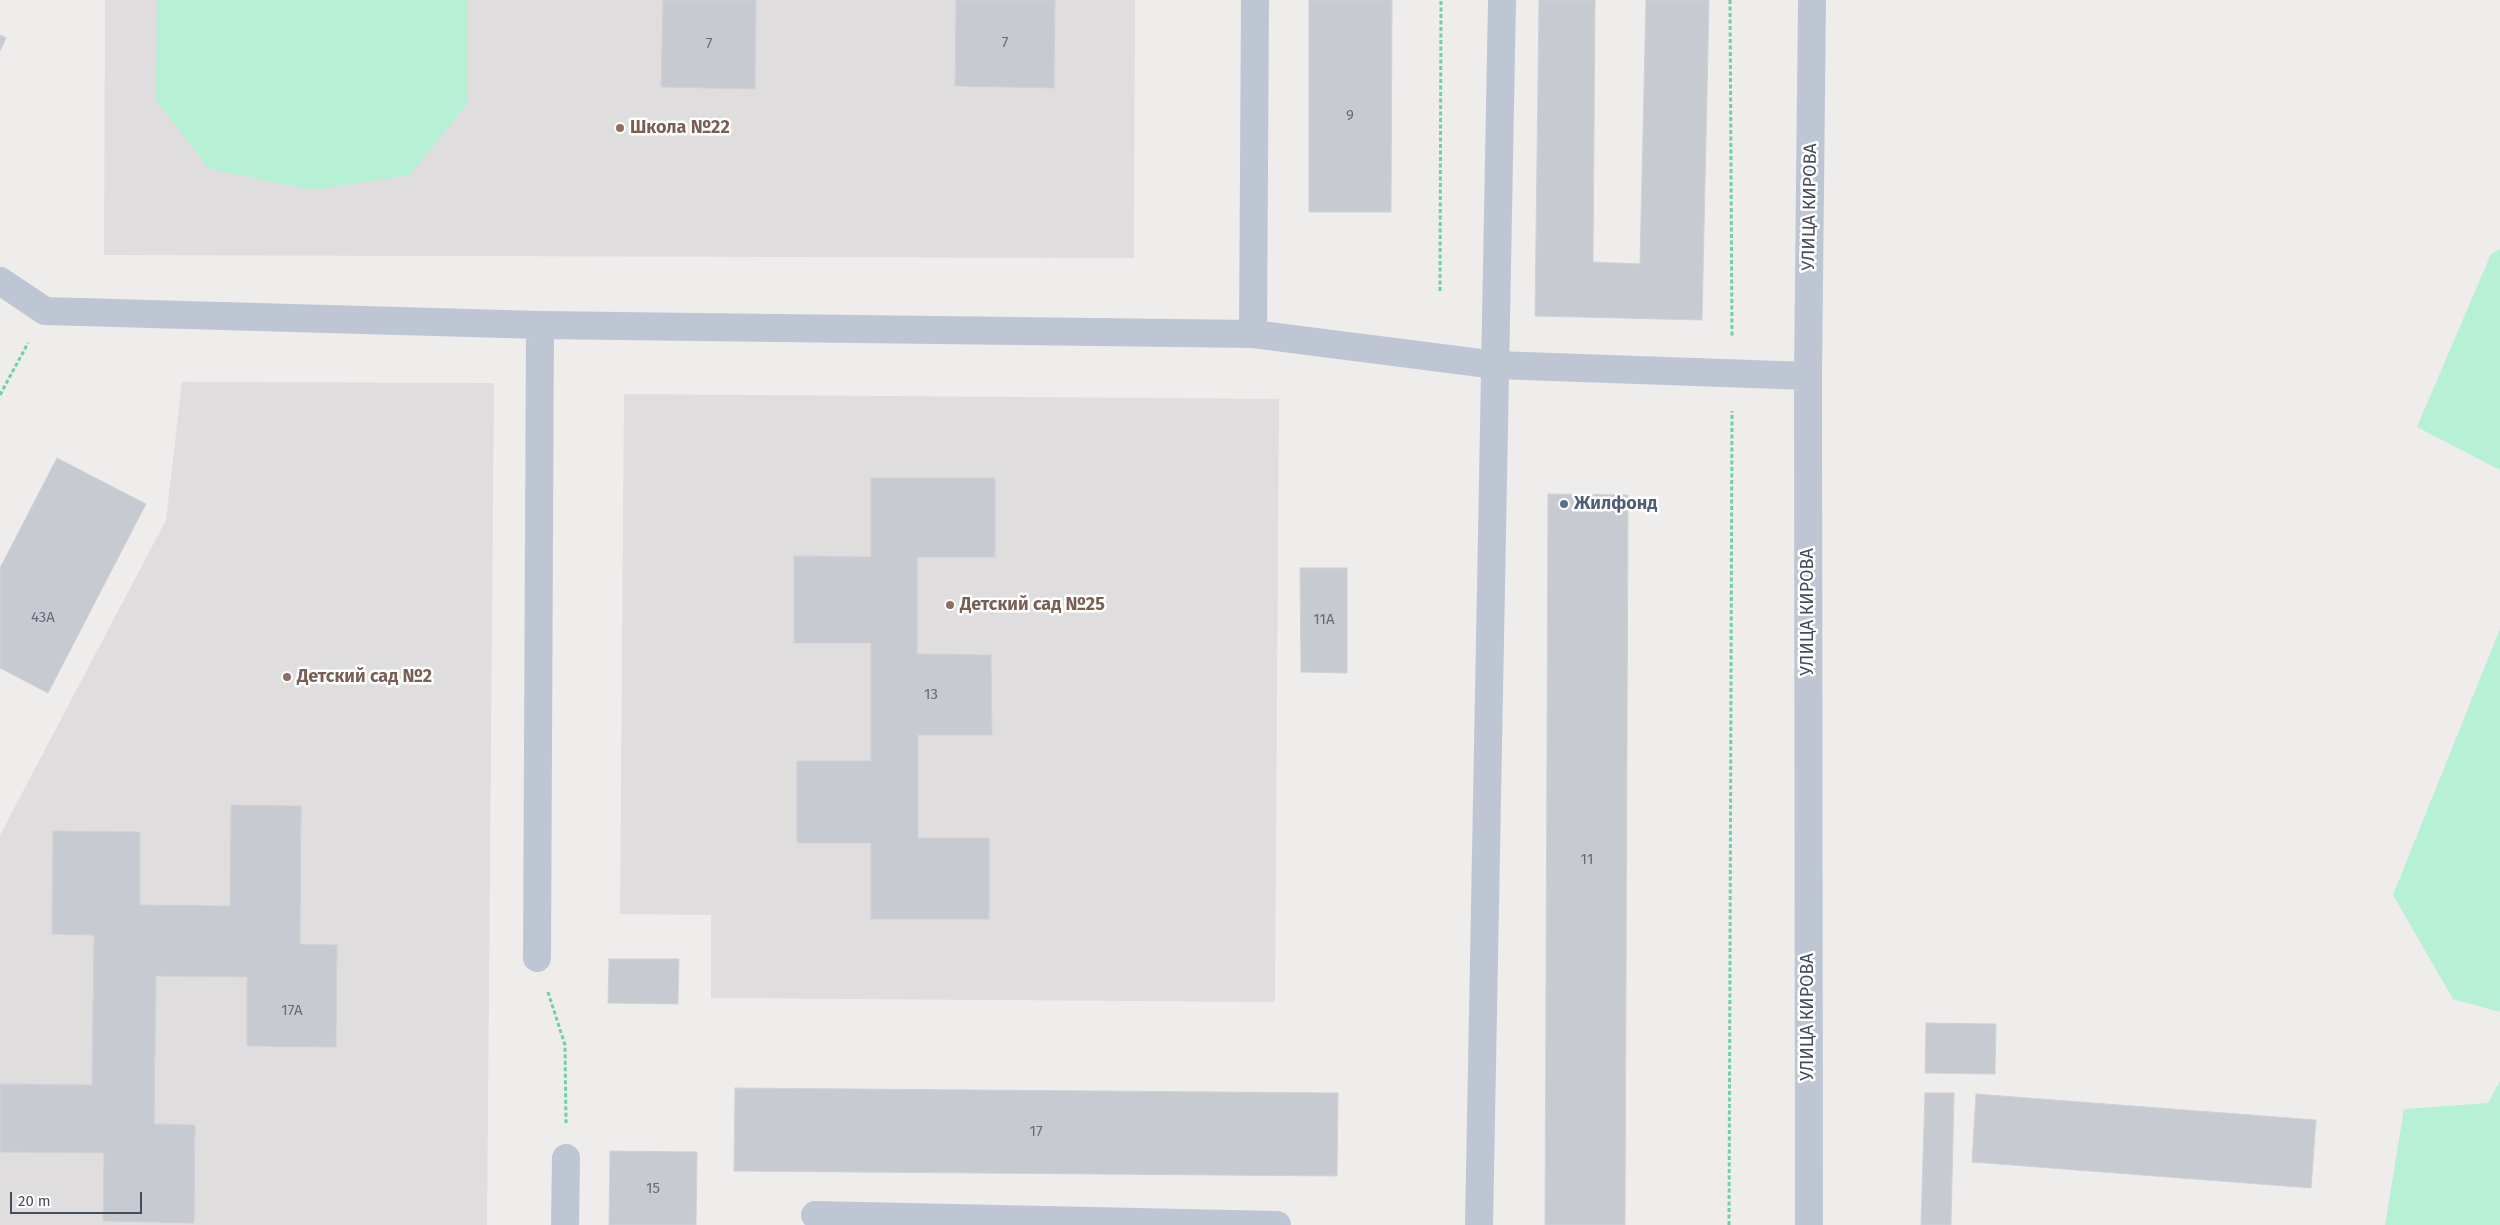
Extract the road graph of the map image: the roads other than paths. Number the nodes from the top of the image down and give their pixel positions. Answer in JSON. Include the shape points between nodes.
{"nodes":[{"id":1,"x":1255,"y":0,"type":"edge"},
{"id":2,"x":1502,"y":0,"type":"edge"},
{"id":3,"x":1812,"y":0,"type":"edge"},
{"id":4,"x":0,"y":281,"type":"edge"},
{"id":5,"x":540,"y":325,"type":"junction"},
{"id":6,"x":1253,"y":334,"type":"junction"},
{"id":7,"x":1496,"y":365,"type":"junction"},
{"id":8,"x":1808,"y":376,"type":"junction"},
{"id":9,"x":537,"y":958,"type":"road end"},
{"id":10,"x":566,"y":1158,"type":"road end"},
{"id":11,"x":815,"y":1215,"type":"dead end"},
{"id":12,"x":565,"y":1225,"type":"edge"},
{"id":13,"x":1276,"y":1225,"type":"edge"},
{"id":14,"x":1479,"y":1225,"type":"edge"},
{"id":15,"x":1809,"y":1225,"type":"edge"}],
"edges":[{"from":1,"to":6,"type":"street"},
{"from":2,"to":7,"type":"street"},
{"from":3,"to":8,"type":"street","name":"УЛИЦА КИРОВА"},
{"from":4,"to":5,"type":"street","via":[[45,311]]},
{"from":5,"to":6,"type":"street"},
{"from":5,"to":9,"type":"street"},
{"from":6,"to":7,"type":"street"},
{"from":7,"to":8,"type":"street"},
{"from":7,"to":14,"type":"street"},
{"from":8,"to":15,"type":"street","name":"УЛИЦА КИРОВА"},
{"from":10,"to":12,"type":"street"},
{"from":11,"to":13,"type":"street"}]}
